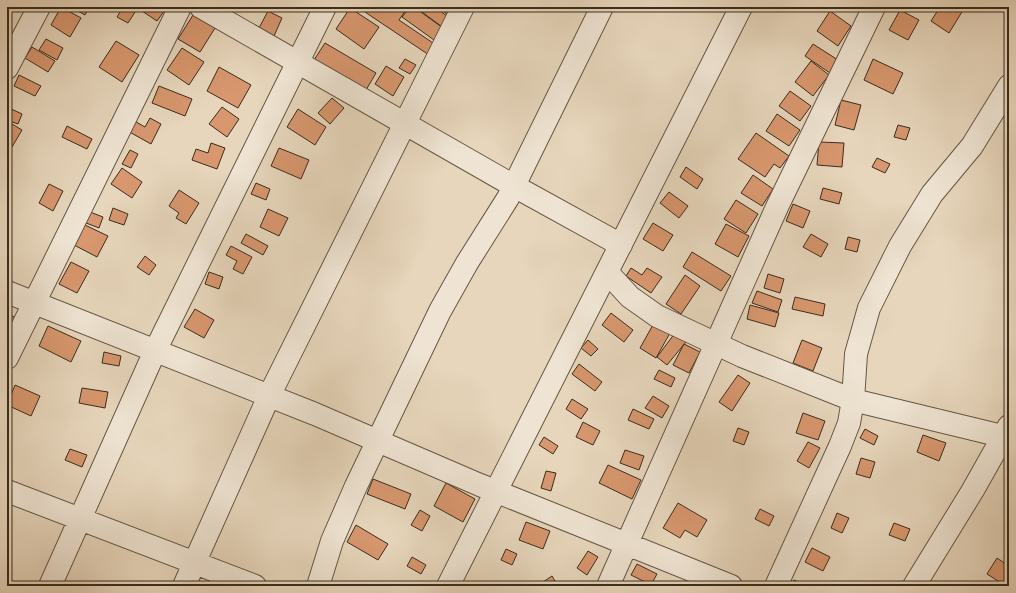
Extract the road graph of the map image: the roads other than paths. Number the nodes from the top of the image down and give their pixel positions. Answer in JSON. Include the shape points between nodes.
{"nodes":[{"id":1,"x":39,"y":7,"type":"edge"},
{"id":2,"x":180,"y":7,"type":"edge"},
{"id":3,"x":200,"y":7,"type":"edge"},
{"id":4,"x":325,"y":7,"type":"edge"},
{"id":5,"x":463,"y":7,"type":"edge"},
{"id":6,"x":602,"y":7,"type":"edge"},
{"id":7,"x":741,"y":7,"type":"edge"},
{"id":8,"x":874,"y":7,"type":"edge"},
{"id":9,"x":297,"y":63,"type":"junction"},
{"id":10,"x":7,"y":68,"type":"edge"},
{"id":11,"x":1009,"y":86,"type":"edge"},
{"id":12,"x":405,"y":124,"type":"junction"},
{"id":13,"x":514,"y":186,"type":"junction"},
{"id":14,"x":621,"y":244,"type":"junction"},
{"id":15,"x":607,"y":272,"type":"junction"},
{"id":16,"x":7,"y":292,"type":"edge"},
{"id":17,"x":32,"y":303,"type":"junction"},
{"id":18,"x":716,"y":345,"type":"junction"},
{"id":19,"x":155,"y":351,"type":"junction"},
{"id":20,"x":7,"y":358,"type":"edge"},
{"id":21,"x":269,"y":396,"type":"junction"},
{"id":22,"x":853,"y":400,"type":"junction"},
{"id":23,"x":1006,"y":431,"type":"edge"},
{"id":24,"x":378,"y":441,"type":"junction"},
{"id":25,"x":7,"y":491,"type":"edge"},
{"id":26,"x":496,"y":491,"type":"junction"},
{"id":27,"x":80,"y":519,"type":"junction"},
{"id":28,"x":628,"y":544,"type":"junction"},
{"id":29,"x":195,"y":563,"type":"junction"},
{"id":30,"x":50,"y":586,"type":"edge"},
{"id":31,"x":184,"y":586,"type":"edge"},
{"id":32,"x":255,"y":586,"type":"edge"},
{"id":33,"x":318,"y":586,"type":"edge"},
{"id":34,"x":448,"y":586,"type":"edge"},
{"id":35,"x":608,"y":586,"type":"edge"},
{"id":36,"x":731,"y":586,"type":"edge"},
{"id":37,"x":776,"y":586,"type":"edge"},
{"id":38,"x":914,"y":586,"type":"edge"}],
"edges":[{"from":1,"to":10,"type":"street"},
{"from":2,"to":17,"type":"street"},
{"from":3,"to":9,"type":"street"},
{"from":4,"to":9,"type":"street"},
{"from":5,"to":12,"type":"street"},
{"from":6,"to":13,"type":"street"},
{"from":7,"to":14,"type":"street"},
{"from":8,"to":18,"type":"street","via":[[777,207]]},
{"from":9,"to":12,"type":"street"},
{"from":9,"to":19,"type":"street"},
{"from":11,"to":22,"type":"street","via":[[972,146],[932,194],[900,246],[868,308],[856,354]]},
{"from":12,"to":13,"type":"street"},
{"from":12,"to":21,"type":"street"},
{"from":13,"to":14,"type":"street"},
{"from":13,"to":24,"type":"street","via":[[440,311]]},
{"from":14,"to":15,"type":"street"},
{"from":15,"to":18,"type":"street","via":[[630,297],[657,316]]},
{"from":15,"to":26,"type":"street"},
{"from":16,"to":17,"type":"street"},
{"from":17,"to":19,"type":"street"},
{"from":17,"to":20,"type":"street"},
{"from":18,"to":22,"type":"street"},
{"from":18,"to":28,"type":"street"},
{"from":19,"to":21,"type":"street"},
{"from":19,"to":27,"type":"street"},
{"from":21,"to":24,"type":"street"},
{"from":21,"to":29,"type":"street"},
{"from":22,"to":23,"type":"street"},
{"from":22,"to":37,"type":"street","via":[[849,423],[840,446]]},
{"from":23,"to":38,"type":"street"},
{"from":24,"to":26,"type":"street"},
{"from":24,"to":33,"type":"street","via":[[332,541]]},
{"from":25,"to":27,"type":"street"},
{"from":26,"to":28,"type":"street"},
{"from":26,"to":34,"type":"street"},
{"from":27,"to":29,"type":"street"},
{"from":27,"to":30,"type":"street"},
{"from":28,"to":35,"type":"street"},
{"from":28,"to":36,"type":"street"},
{"from":29,"to":31,"type":"street"},
{"from":29,"to":32,"type":"street"}]}
